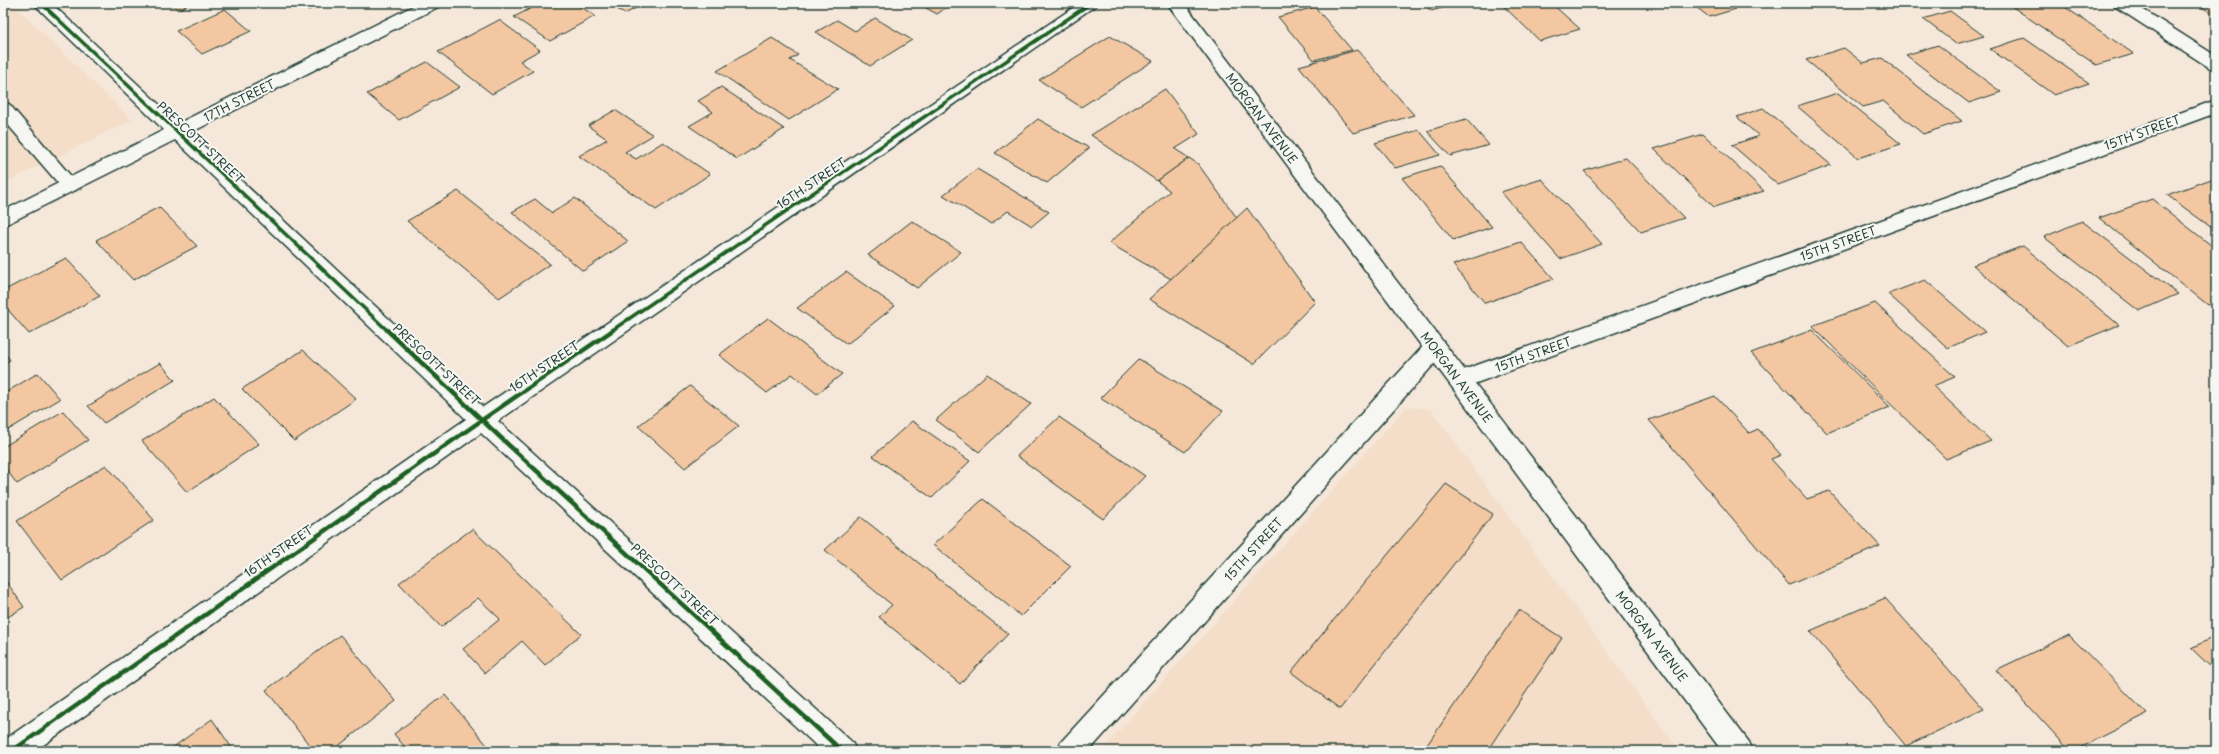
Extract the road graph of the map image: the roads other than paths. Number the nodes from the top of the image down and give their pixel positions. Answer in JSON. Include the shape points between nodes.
{"nodes":[{"id":1,"x":40,"y":3,"type":"edge"},
{"id":2,"x":432,"y":3,"type":"edge"},
{"id":3,"x":1091,"y":3,"type":"edge"},
{"id":4,"x":1175,"y":3,"type":"edge"},
{"id":5,"x":2122,"y":3,"type":"edge"},
{"id":6,"x":2216,"y":64,"type":"edge"},
{"id":7,"x":2216,"y":106,"type":"edge"},
{"id":8,"x":3,"y":108,"type":"edge"},
{"id":9,"x":177,"y":132,"type":"junction"},
{"id":10,"x":70,"y":186,"type":"junction"},
{"id":11,"x":3,"y":219,"type":"edge"},
{"id":12,"x":1435,"y":348,"type":"junction"},
{"id":13,"x":1460,"y":380,"type":"junction"},
{"id":14,"x":482,"y":420,"type":"junction"},
{"id":15,"x":12,"y":751,"type":"edge"},
{"id":16,"x":842,"y":751,"type":"edge"},
{"id":17,"x":1071,"y":751,"type":"edge"},
{"id":18,"x":1738,"y":751,"type":"edge"}],
"edges":[{"from":1,"to":9,"type":"street","name":"PRESCOTT STREET"},
{"from":2,"to":9,"type":"street","name":"17TH STREET"},
{"from":3,"to":14,"type":"street","name":"16TH STREET"},
{"from":4,"to":12,"type":"street","name":"MORGAN AVENUE"},
{"from":5,"to":6,"type":"street"},
{"from":7,"to":13,"type":"street","name":"15TH STREET"},
{"from":8,"to":10,"type":"lane"},
{"from":9,"to":10,"type":"street","name":"17TH STREET"},
{"from":9,"to":14,"type":"street","name":"PRESCOTT STREET"},
{"from":10,"to":11,"type":"street","name":"17TH STREET"},
{"from":12,"to":13,"type":"street","name":"MORGAN AVENUE"},
{"from":12,"to":17,"type":"street","name":"15TH STREET"},
{"from":13,"to":18,"type":"street","name":"MORGAN AVENUE"},
{"from":14,"to":15,"type":"street","name":"16TH STREET"},
{"from":14,"to":16,"type":"street","name":"PRESCOTT STREET"}]}
